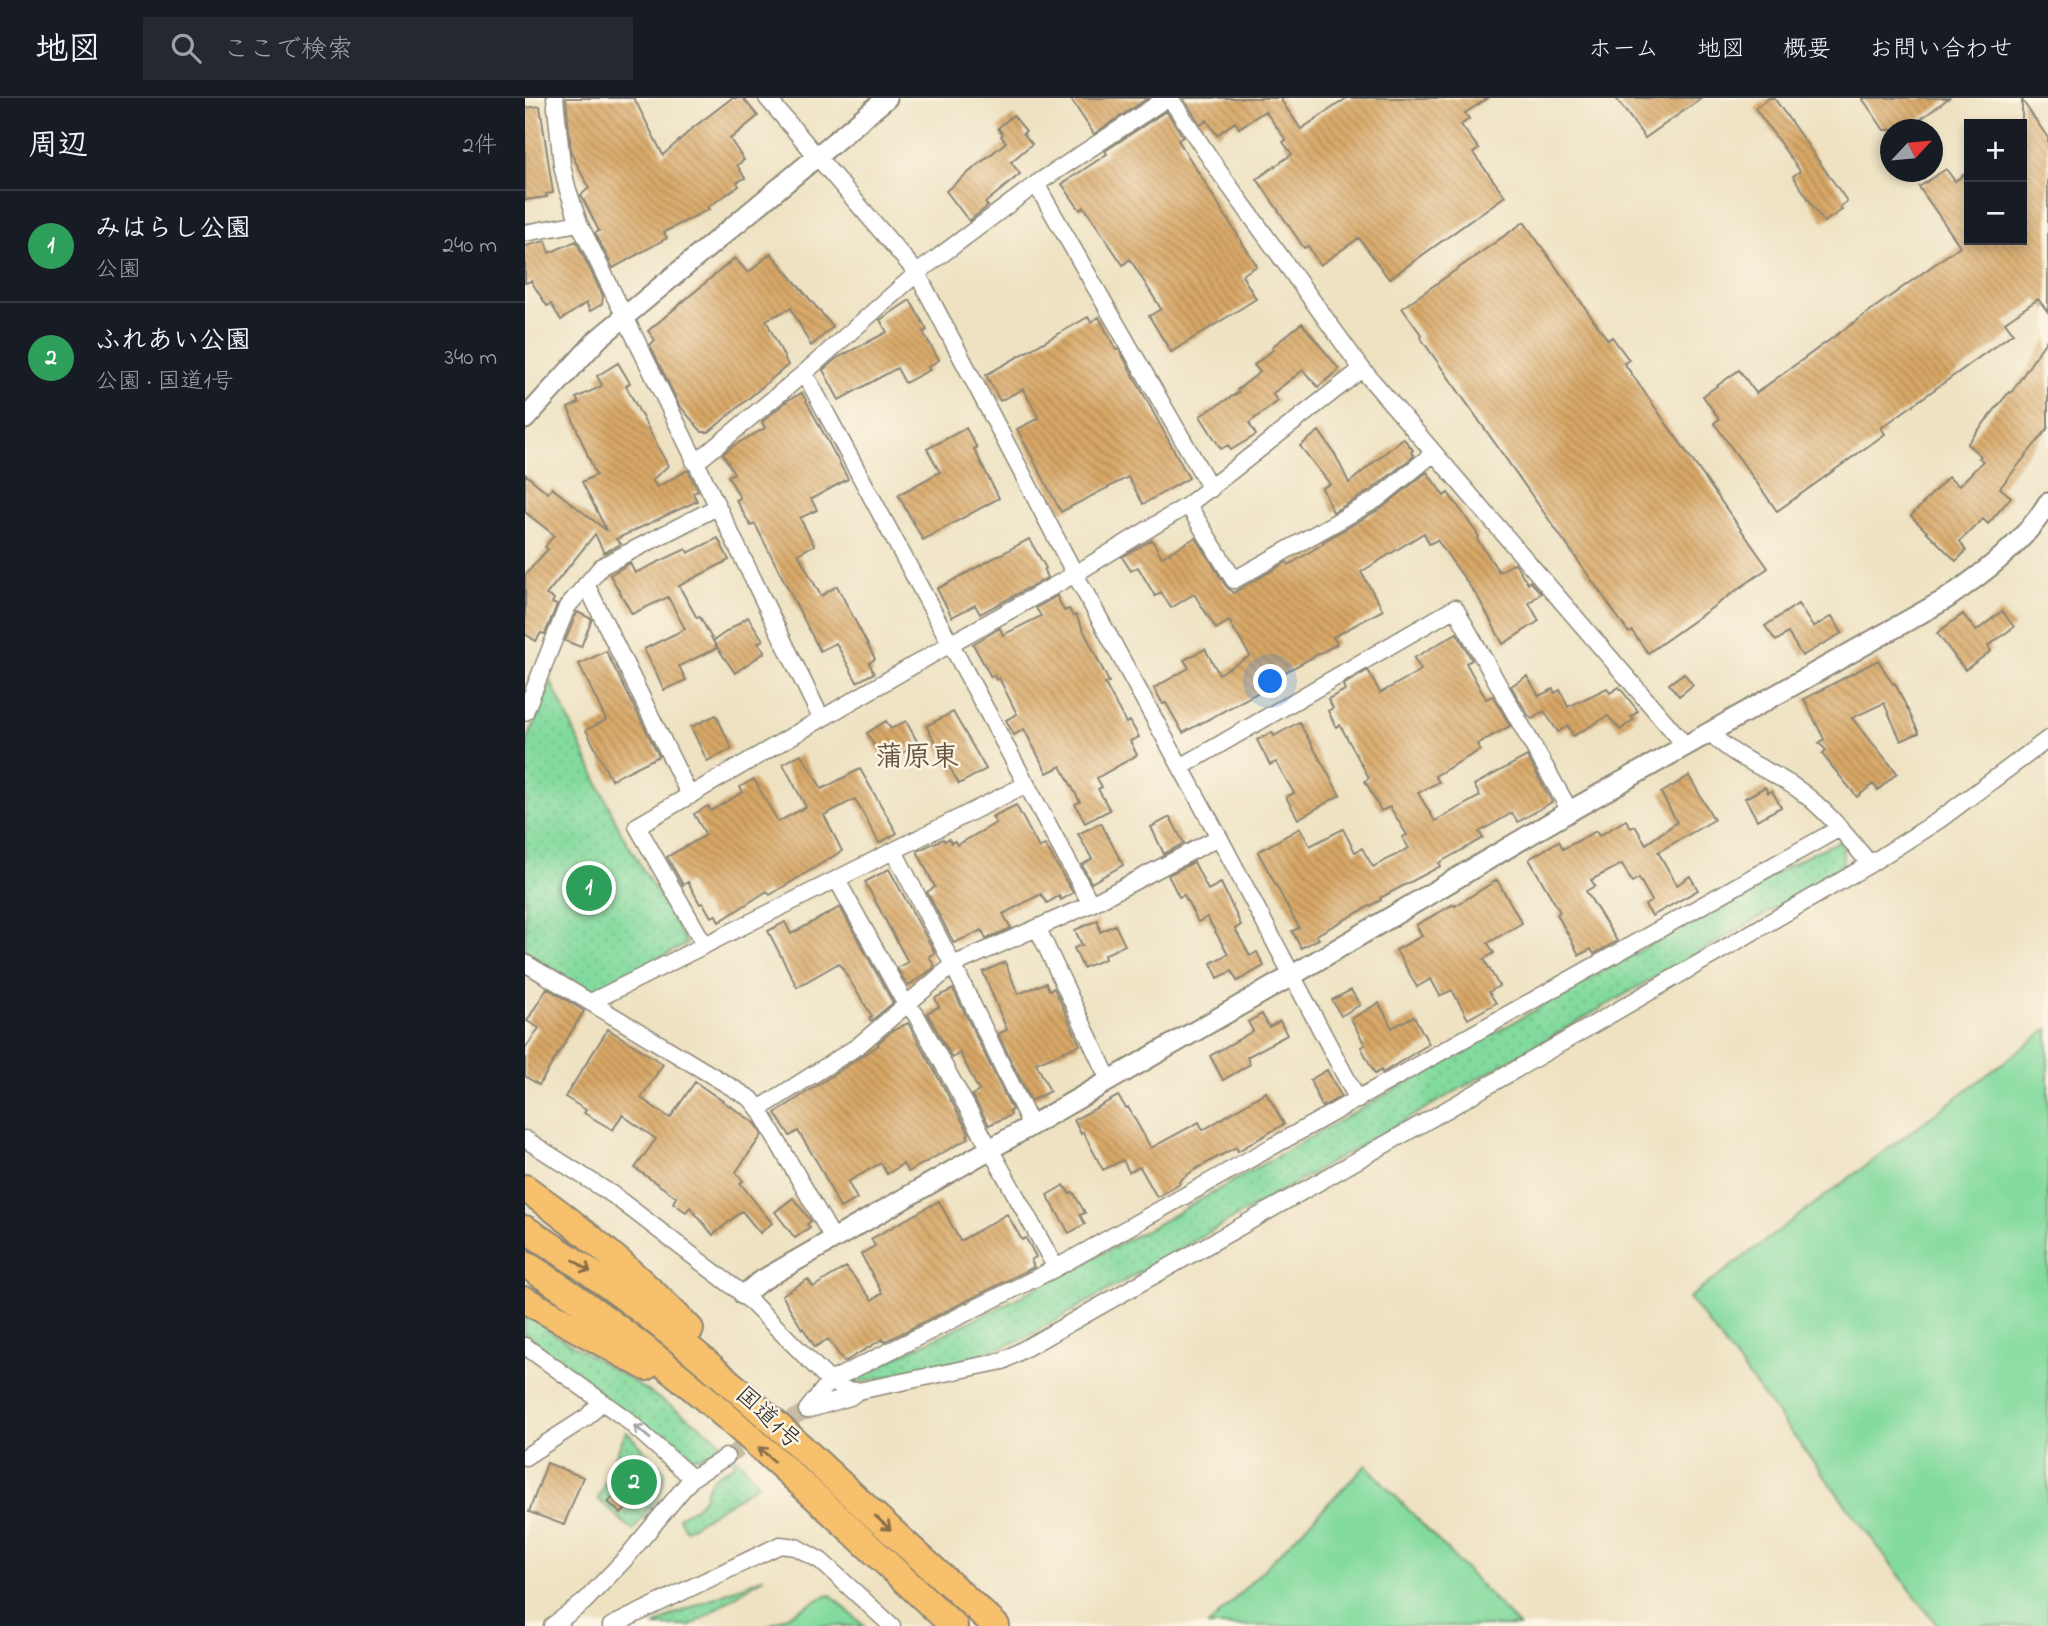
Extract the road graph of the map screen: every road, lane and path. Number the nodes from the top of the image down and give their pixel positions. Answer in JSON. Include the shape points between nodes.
{"nodes":[{"id":1,"x":555,"y":98,"type":"edge"},
{"id":2,"x":767,"y":98,"type":"edge"},
{"id":3,"x":887,"y":98,"type":"edge"},
{"id":4,"x":1168,"y":98,"type":"edge"},
{"id":5,"x":816,"y":157,"type":"junction"},
{"id":6,"x":1036,"y":184,"type":"junction"},
{"id":7,"x":579,"y":223,"type":"junction"},
{"id":8,"x":525,"y":233,"type":"edge"},
{"id":9,"x":917,"y":273,"type":"junction"},
{"id":10,"x":625,"y":318,"type":"junction"},
{"id":11,"x":1361,"y":369,"type":"junction"},
{"id":12,"x":803,"y":374,"type":"junction"},
{"id":13,"x":525,"y":419,"type":"edge"},
{"id":14,"x":1434,"y":453,"type":"junction"},
{"id":15,"x":694,"y":461,"type":"junction"},
{"id":16,"x":1211,"y":489,"type":"junction"},
{"id":17,"x":2048,"y":503,"type":"edge"},
{"id":18,"x":1188,"y":505,"type":"junction"},
{"id":19,"x":716,"y":507,"type":"junction"},
{"id":20,"x":1075,"y":574,"type":"junction"},
{"id":21,"x":586,"y":584,"type":"junction"},
{"id":22,"x":950,"y":644,"type":"junction"},
{"id":23,"x":525,"y":712,"type":"edge"},
{"id":24,"x":821,"y":718,"type":"junction"},
{"id":25,"x":1710,"y":732,"type":"junction"},
{"id":26,"x":2048,"y":739,"type":"edge"},
{"id":27,"x":1685,"y":745,"type":"junction"},
{"id":28,"x":1181,"y":767,"type":"junction"},
{"id":29,"x":1025,"y":785,"type":"junction"},
{"id":30,"x":691,"y":796,"type":"junction"},
{"id":31,"x":1570,"y":811,"type":"junction"},
{"id":32,"x":1840,"y":828,"type":"junction"},
{"id":33,"x":1219,"y":837,"type":"junction"},
{"id":34,"x":894,"y":851,"type":"junction"},
{"id":35,"x":1870,"y":864,"type":"junction"},
{"id":36,"x":837,"y":880,"type":"junction"},
{"id":37,"x":1091,"y":904,"type":"junction"},
{"id":38,"x":1038,"y":929,"type":"junction"},
{"id":39,"x":704,"y":944,"type":"junction"},
{"id":40,"x":525,"y":963,"type":"edge"},
{"id":41,"x":953,"y":965,"type":"junction"},
{"id":42,"x":1293,"y":975,"type":"junction"},
{"id":43,"x":591,"y":1002,"type":"junction"},
{"id":44,"x":908,"y":1005,"type":"junction"},
{"id":45,"x":1108,"y":1080,"type":"junction"},
{"id":46,"x":1358,"y":1100,"type":"junction"},
{"id":47,"x":759,"y":1109,"type":"junction"},
{"id":48,"x":1031,"y":1125,"type":"junction"},
{"id":49,"x":525,"y":1139,"type":"edge"},
{"id":50,"x":990,"y":1150,"type":"junction"},
{"id":51,"x":525,"y":1188,"type":"edge"},
{"id":52,"x":525,"y":1228,"type":"edge"},
{"id":53,"x":834,"y":1240,"type":"junction"},
{"id":54,"x":525,"y":1264,"type":"edge"},
{"id":55,"x":1056,"y":1268,"type":"junction"},
{"id":56,"x":744,"y":1295,"type":"junction"},
{"id":57,"x":525,"y":1300,"type":"edge"},
{"id":58,"x":525,"y":1346,"type":"edge"},
{"id":59,"x":830,"y":1381,"type":"junction"},
{"id":60,"x":858,"y":1391,"type":"junction"},
{"id":61,"x":601,"y":1402,"type":"junction"},
{"id":62,"x":727,"y":1419,"type":"junction"},
{"id":63,"x":525,"y":1457,"type":"edge"},
{"id":64,"x":726,"y":1457,"type":"tunnel mouth"},
{"id":65,"x":832,"y":1476,"type":"junction"},
{"id":66,"x":692,"y":1478,"type":"junction"},
{"id":67,"x":553,"y":1626,"type":"edge"},
{"id":68,"x":611,"y":1626,"type":"edge"},
{"id":69,"x":892,"y":1626,"type":"edge"},
{"id":70,"x":954,"y":1626,"type":"edge"},
{"id":71,"x":996,"y":1626,"type":"edge"}],
"edges":[{"from":1,"to":7,"type":"street","via":[[566,187]]},
{"from":2,"to":5,"type":"street"},
{"from":3,"to":5,"type":"street"},
{"from":4,"to":6,"type":"street"},
{"from":4,"to":11,"type":"street"},
{"from":5,"to":9,"type":"street"},
{"from":5,"to":10,"type":"street"},
{"from":6,"to":9,"type":"street"},
{"from":6,"to":16,"type":"street"},
{"from":7,"to":8,"type":"street"},
{"from":7,"to":10,"type":"street"},
{"from":9,"to":12,"type":"street"},
{"from":9,"to":20,"type":"street"},
{"from":10,"to":13,"type":"street","via":[[598,339]]},
{"from":10,"to":15,"type":"street"},
{"from":11,"to":14,"type":"street"},
{"from":11,"to":16,"type":"street"},
{"from":12,"to":15,"type":"street"},
{"from":12,"to":22,"type":"street"},
{"from":14,"to":18,"type":"street","via":[[1377,499],[1234,580]]},
{"from":14,"to":27,"type":"street"},
{"from":15,"to":19,"type":"street"},
{"from":16,"to":18,"type":"street"},
{"from":17,"to":25,"type":"street","via":[[1982,575],[1946,600]]},
{"from":18,"to":20,"type":"street"},
{"from":19,"to":21,"type":"street","via":[[602,566]]},
{"from":19,"to":24,"type":"street"},
{"from":20,"to":22,"type":"street"},
{"from":20,"to":28,"type":"street"},
{"from":21,"to":23,"type":"street","via":[[567,607]]},
{"from":21,"to":30,"type":"street"},
{"from":22,"to":24,"type":"street"},
{"from":22,"to":29,"type":"street"},
{"from":24,"to":30,"type":"street"},
{"from":25,"to":27,"type":"street"},
{"from":25,"to":32,"type":"street","via":[[1728,750],[1799,790]]},
{"from":26,"to":35,"type":"street","via":[[1939,820]]},
{"from":27,"to":31,"type":"street"},
{"from":28,"to":31,"type":"street","via":[[1455,608]]},
{"from":28,"to":33,"type":"street"},
{"from":29,"to":34,"type":"street"},
{"from":29,"to":37,"type":"street"},
{"from":30,"to":39,"type":"street","via":[[637,826]]},
{"from":31,"to":42,"type":"street"},
{"from":32,"to":35,"type":"street"},
{"from":32,"to":46,"type":"street"},
{"from":33,"to":37,"type":"street"},
{"from":33,"to":42,"type":"street"},
{"from":34,"to":36,"type":"street"},
{"from":34,"to":41,"type":"street"},
{"from":35,"to":60,"type":"street","via":[[1003,1361]]},
{"from":36,"to":39,"type":"street"},
{"from":36,"to":44,"type":"street"},
{"from":37,"to":38,"type":"street"},
{"from":38,"to":41,"type":"street"},
{"from":38,"to":45,"type":"street"},
{"from":39,"to":43,"type":"street"},
{"from":40,"to":43,"type":"street"},
{"from":41,"to":44,"type":"street"},
{"from":41,"to":48,"type":"street"},
{"from":42,"to":45,"type":"street"},
{"from":42,"to":46,"type":"street"},
{"from":43,"to":47,"type":"street","via":[[751,1099]]},
{"from":44,"to":47,"type":"street","via":[[858,1046]]},
{"from":44,"to":50,"type":"street"},
{"from":45,"to":48,"type":"street"},
{"from":46,"to":55,"type":"street"},
{"from":47,"to":53,"type":"street"},
{"from":48,"to":50,"type":"street"},
{"from":49,"to":56,"type":"street","via":[[613,1195]]},
{"from":50,"to":53,"type":"street"},
{"from":50,"to":55,"type":"street"},
{"from":51,"to":65,"type":"highway","via":[[632,1273]]},
{"from":52,"to":65,"type":"highway","name":"国道1号","one_way":true,"via":[[679,1338]]},
{"from":53,"to":56,"type":"street"},
{"from":54,"to":62,"type":"highway","name":"国道1号","via":[[663,1362]]},
{"from":55,"to":59,"type":"street"},
{"from":56,"to":59,"type":"street"},
{"from":57,"to":62,"type":"highway","via":[[627,1355]]},
{"from":58,"to":61,"type":"street"},
{"from":59,"to":60,"type":"street"},
{"from":59,"to":60,"type":"street","via":[[807,1410]]},
{"from":61,"to":63,"type":"street"},
{"from":66,"to":61,"type":"street","one_way":true},
{"from":70,"to":62,"type":"highway","name":"国道1号","one_way":true},
{"from":64,"to":66,"type":"street"},
{"from":65,"to":71,"type":"highway","name":"国道1号","one_way":true},
{"from":66,"to":67,"type":"street","via":[[593,1593]]},
{"from":68,"to":69,"type":"street","via":[[780,1545],[815,1557]]}]}
